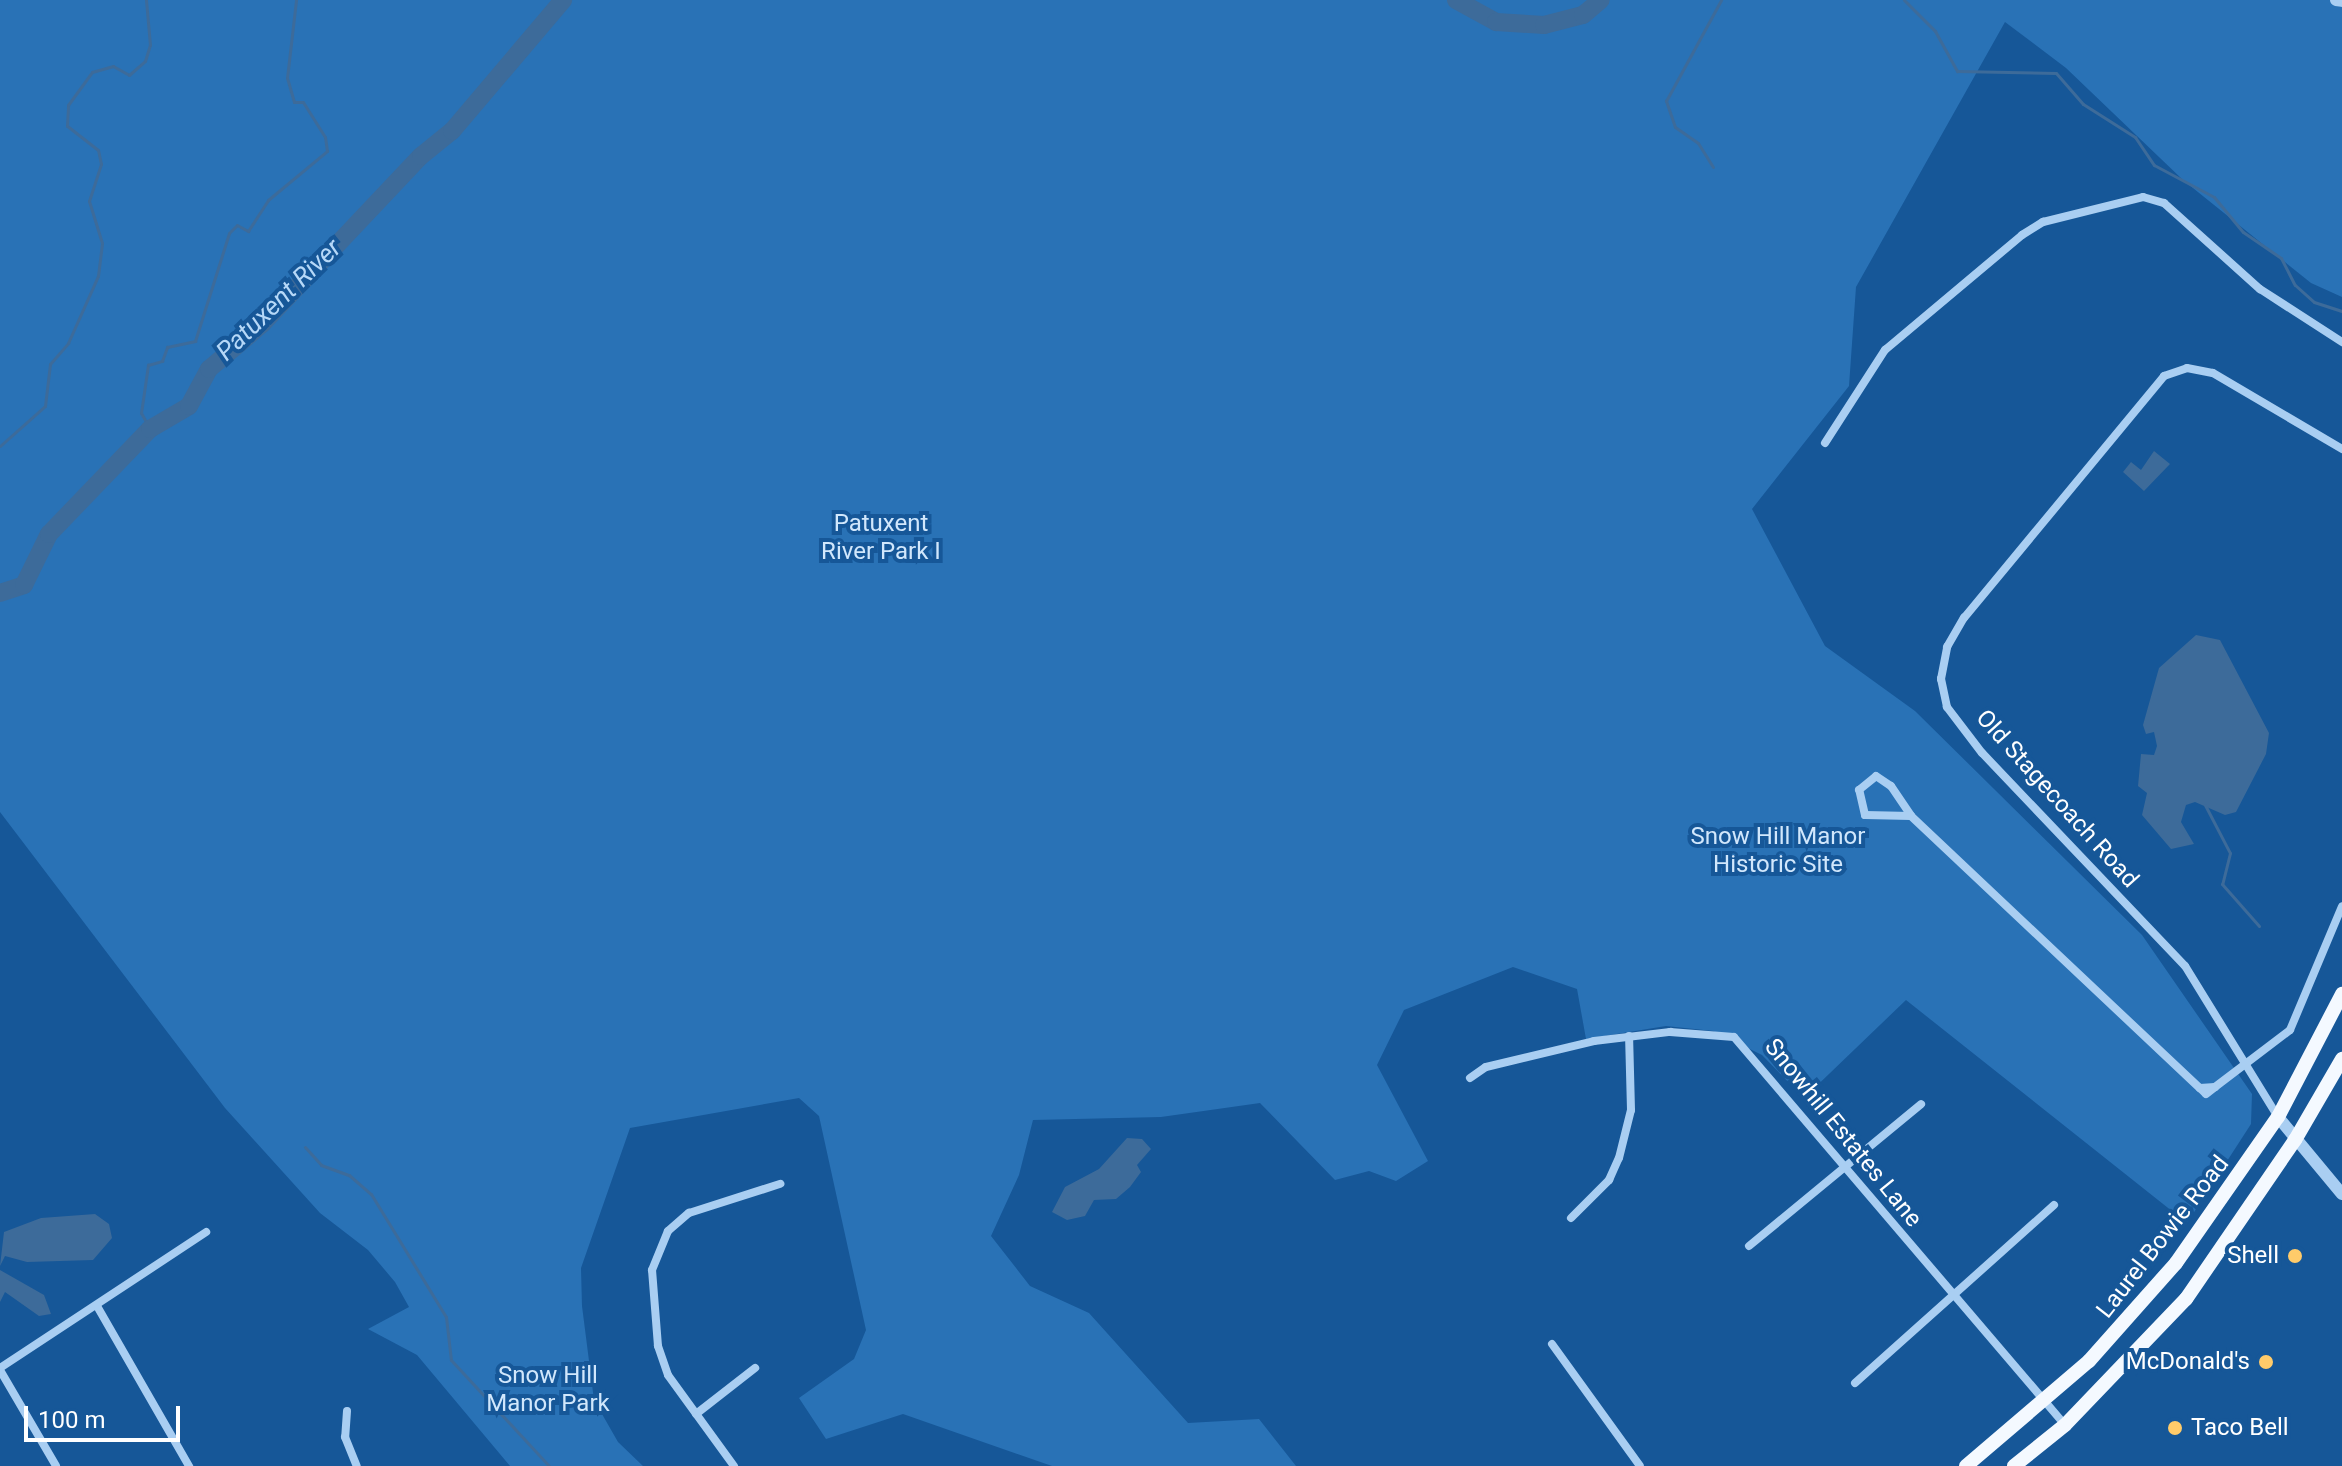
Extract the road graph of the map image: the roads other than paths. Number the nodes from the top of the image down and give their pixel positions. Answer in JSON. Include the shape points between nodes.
{"nodes":[{"id":1,"x":2342,"y":342,"type":"edge"},
{"id":2,"x":1825,"y":443,"type":"dead end"},
{"id":3,"x":2342,"y":449,"type":"edge"},
{"id":4,"x":1911,"y":816,"type":"junction"},
{"id":5,"x":2342,"y":906,"type":"edge"},
{"id":6,"x":2342,"y":994,"type":"edge"},
{"id":7,"x":1629,"y":1036,"type":"junction"},
{"id":8,"x":2342,"y":1059,"type":"edge"},
{"id":9,"x":2248,"y":1065,"type":"junction"},
{"id":10,"x":1470,"y":1078,"type":"dead end"},
{"id":11,"x":1921,"y":1104,"type":"dead end"},
{"id":12,"x":2278,"y":1117,"type":"junction"},
{"id":13,"x":2295,"y":1140,"type":"junction"},
{"id":14,"x":1845,"y":1168,"type":"junction"},
{"id":15,"x":780,"y":1184,"type":"dead end"},
{"id":16,"x":2342,"y":1194,"type":"edge"},
{"id":17,"x":2054,"y":1205,"type":"dead end"},
{"id":18,"x":1571,"y":1218,"type":"dead end"},
{"id":19,"x":206,"y":1232,"type":"dead end"},
{"id":20,"x":1749,"y":1246,"type":"dead end"},
{"id":21,"x":1951,"y":1296,"type":"junction"},
{"id":22,"x":97,"y":1306,"type":"junction"},
{"id":23,"x":1552,"y":1344,"type":"dead end"},
{"id":24,"x":755,"y":1368,"type":"dead end"},
{"id":25,"x":0,"y":1369,"type":"edge"},
{"id":26,"x":1855,"y":1383,"type":"dead end"},
{"id":27,"x":2046,"y":1400,"type":"junction"},
{"id":28,"x":347,"y":1411,"type":"dead end"},
{"id":29,"x":696,"y":1414,"type":"junction"},
{"id":30,"x":2065,"y":1425,"type":"junction"},
{"id":31,"x":56,"y":1466,"type":"edge"},
{"id":32,"x":189,"y":1466,"type":"edge"},
{"id":33,"x":357,"y":1466,"type":"edge"},
{"id":34,"x":734,"y":1466,"type":"edge"},
{"id":35,"x":1640,"y":1466,"type":"edge"},
{"id":36,"x":1966,"y":1466,"type":"edge"},
{"id":37,"x":2014,"y":1466,"type":"edge"}],
"edges":[{"from":1,"to":2,"type":"street","via":[[2260,289],[2164,203],[2143,197],[2055,218],[2022,235],[1892,343]]},
{"from":3,"to":9,"type":"street","name":"Old Stagecoach Road","via":[[2213,373],[2170,372],[2152,386],[1964,618],[1944,658],[1941,687],[1952,715],[2054,833],[2185,966]]},
{"from":4,"to":4,"type":"street","via":[[1891,786],[1876,776],[1859,790],[1860,808],[1870,818]]},
{"from":4,"to":9,"type":"street","via":[[2200,1088],[2215,1087]]},
{"from":5,"to":9,"type":"street","via":[[2297,1020]]},
{"from":6,"to":12,"type":"main road","name":"Laurel Bowie Road"},
{"from":7,"to":10,"type":"street","name":"Snowhill Estates Lane","via":[[1486,1067]]},
{"from":7,"to":14,"type":"street","name":"Snowhill Estates Lane","via":[[1734,1037]]},
{"from":7,"to":18,"type":"street","via":[[1632,1085],[1625,1139],[1609,1180]]},
{"from":8,"to":13,"type":"main road","name":"Laurel Bowie Road"},
{"from":9,"to":12,"type":"street","name":"Old Stagecoach Road"},
{"from":11,"to":14,"type":"street"},
{"from":12,"to":13,"type":"street","name":"Old Stagecoach Road"},
{"from":12,"to":27,"type":"main road","name":"Laurel Bowie Road","via":[[2159,1284]]},
{"from":13,"to":16,"type":"street","name":"Old Stagecoach Road"},
{"from":13,"to":30,"type":"main road","name":"Laurel Bowie Road","via":[[2186,1299]]},
{"from":14,"to":20,"type":"street"},
{"from":14,"to":21,"type":"street","name":"Snowhill Estates Lane"},
{"from":15,"to":29,"type":"street","via":[[707,1203],[677,1222],[659,1244],[652,1293],[658,1346],[668,1375]]},
{"from":17,"to":21,"type":"street"},
{"from":19,"to":22,"type":"street"},
{"from":21,"to":26,"type":"street"},
{"from":21,"to":27,"type":"street","name":"Snowhill Estates Lane"},
{"from":22,"to":25,"type":"street"},
{"from":22,"to":32,"type":"street"},
{"from":23,"to":35,"type":"street"},
{"from":24,"to":29,"type":"street"},
{"from":25,"to":31,"type":"street"},
{"from":27,"to":30,"type":"street","name":"Snowhill Estates Lane"},
{"from":27,"to":36,"type":"main road","name":"Laurel Bowie Road"},
{"from":28,"to":33,"type":"street","via":[[345,1437]]},
{"from":29,"to":34,"type":"street"},
{"from":30,"to":37,"type":"main road","name":"Laurel Bowie Road"}]}
